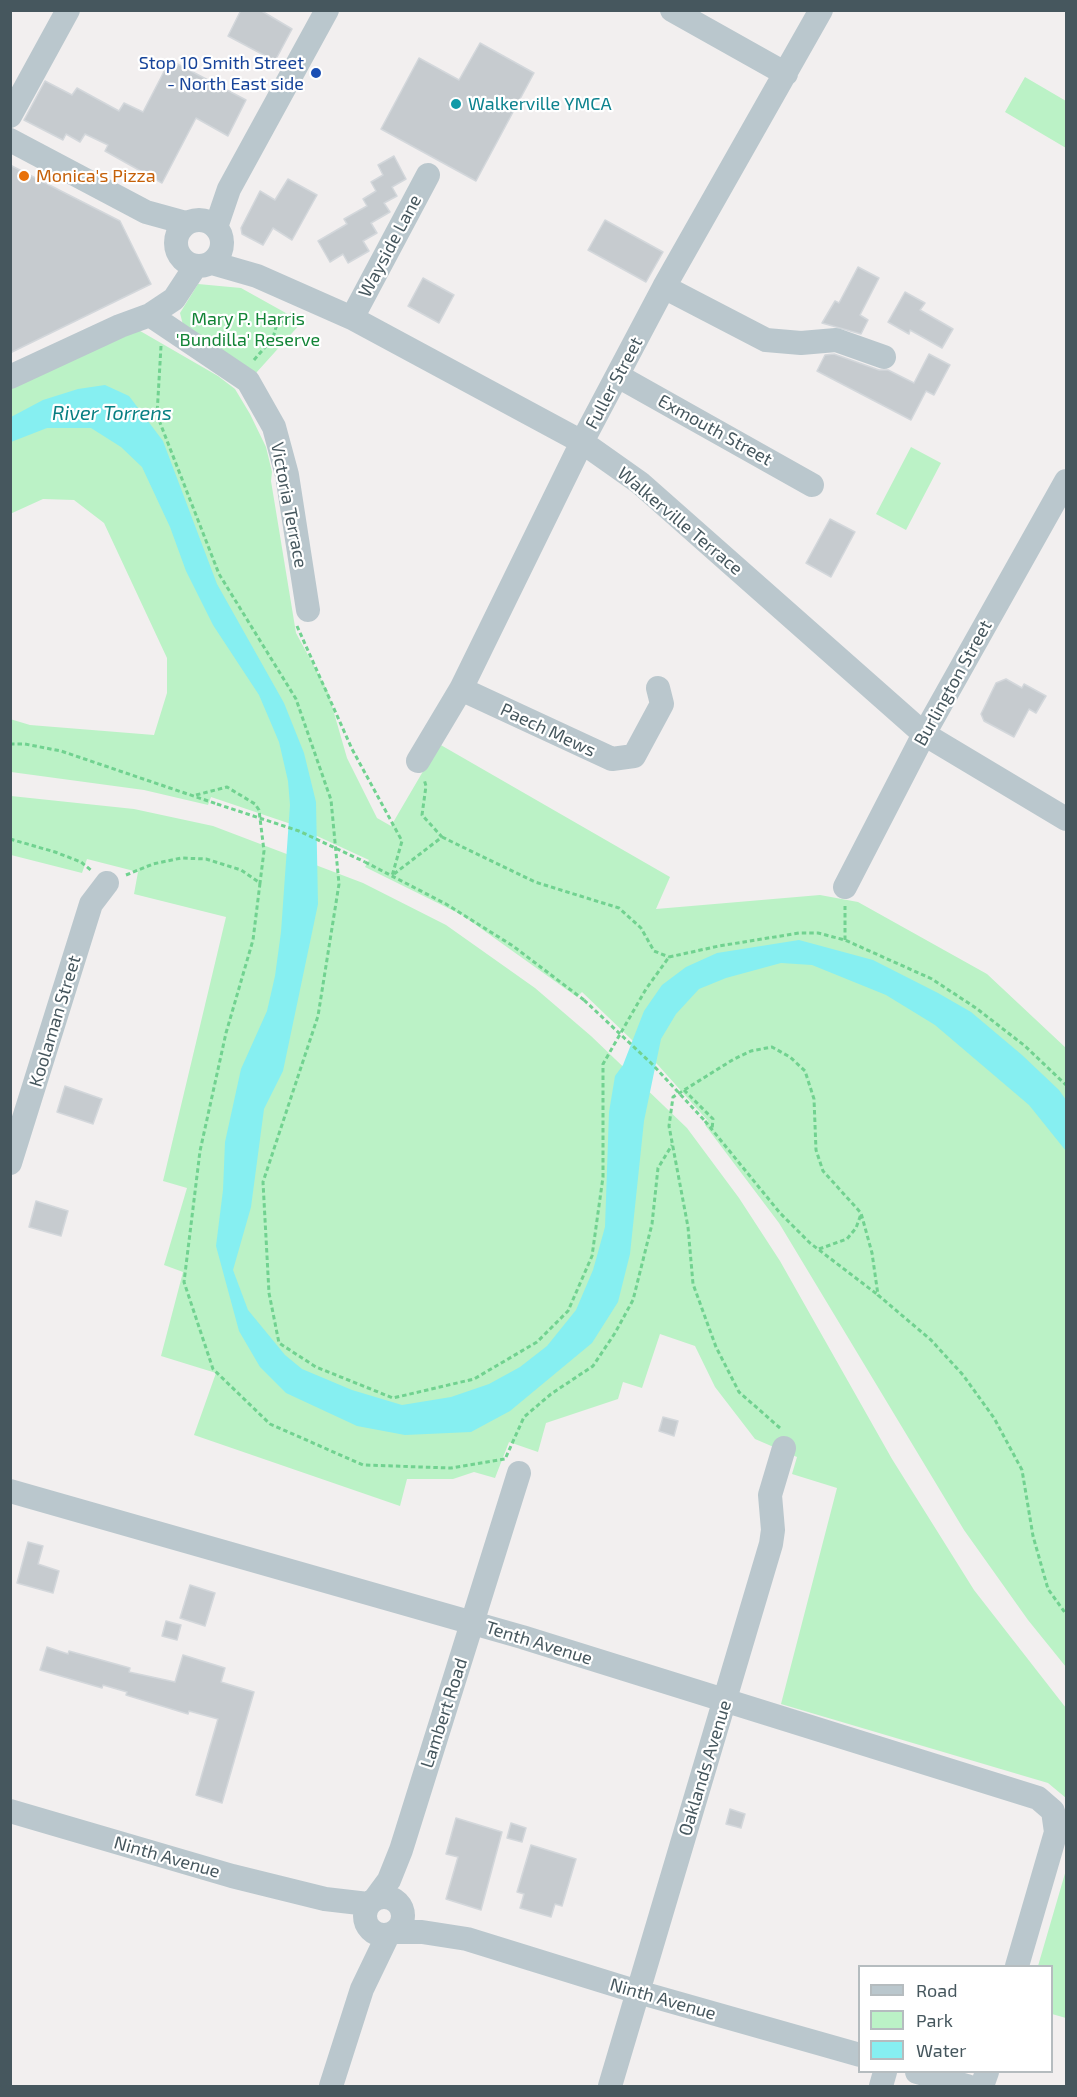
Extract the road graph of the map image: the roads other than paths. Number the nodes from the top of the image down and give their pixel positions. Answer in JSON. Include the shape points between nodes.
{"nodes":[{"id":1,"x":68,"y":10,"type":"edge"},
{"id":2,"x":327,"y":10,"type":"edge"},
{"id":3,"x":672,"y":10,"type":"edge"},
{"id":4,"x":821,"y":10,"type":"edge"},
{"id":5,"x":786,"y":74,"type":"junction"},
{"id":6,"x":10,"y":116,"type":"edge"},
{"id":7,"x":10,"y":140,"type":"edge"},
{"id":8,"x":428,"y":175,"type":"dead end"},
{"id":9,"x":198,"y":243,"type":"junction"},
{"id":10,"x":664,"y":287,"type":"junction"},
{"id":11,"x":352,"y":318,"type":"junction"},
{"id":12,"x":156,"y":319,"type":"junction"},
{"id":13,"x":884,"y":357,"type":"dead end"},
{"id":14,"x":618,"y":376,"type":"junction"},
{"id":15,"x":10,"y":377,"type":"edge"},
{"id":16,"x":582,"y":442,"type":"junction"},
{"id":17,"x":1066,"y":481,"type":"edge"},
{"id":18,"x":812,"y":484,"type":"dead end"},
{"id":19,"x":308,"y":610,"type":"road end"},
{"id":20,"x":658,"y":688,"type":"dead end"},
{"id":21,"x":461,"y":689,"type":"junction"},
{"id":22,"x":924,"y":734,"type":"junction"},
{"id":23,"x":418,"y":761,"type":"road end"},
{"id":24,"x":1066,"y":819,"type":"edge"},
{"id":25,"x":106,"y":883,"type":"road end"},
{"id":26,"x":845,"y":887,"type":"road end"},
{"id":27,"x":10,"y":1163,"type":"edge"},
{"id":28,"x":784,"y":1448,"type":"road end"},
{"id":29,"x":512,"y":1466,"type":"road end"},
{"id":30,"x":10,"y":1491,"type":"edge"},
{"id":31,"x":473,"y":1623,"type":"junction"},
{"id":32,"x":725,"y":1701,"type":"junction"},
{"id":33,"x":10,"y":1811,"type":"edge"},
{"id":34,"x":383,"y":1917,"type":"junction"},
{"id":35,"x":1017,"y":1965,"type":"edge"},
{"id":36,"x":638,"y":1992,"type":"junction"},
{"id":37,"x":858,"y":2054,"type":"edge"},
{"id":38,"x":921,"y":2073,"type":"edge"},
{"id":39,"x":331,"y":2086,"type":"edge"},
{"id":40,"x":610,"y":2086,"type":"edge"},
{"id":41,"x":967,"y":2086,"type":"edge"}],
"edges":[{"from":1,"to":6,"type":"street"},
{"from":2,"to":9,"type":"street"},
{"from":3,"to":5,"type":"street"},
{"from":4,"to":5,"type":"street","name":"Fuller Street"},
{"from":5,"to":10,"type":"street","name":"Fuller Street"},
{"from":7,"to":9,"type":"street","name":"Walkerville Terrace"},
{"from":8,"to":11,"type":"street","name":"Wayside Lane"},
{"from":9,"to":11,"type":"street","name":"Walkerville Terrace","via":[[257,276]]},
{"from":9,"to":12,"type":"street","via":[[174,299]]},
{"from":10,"to":13,"type":"street","via":[[766,340],[836,340]]},
{"from":10,"to":14,"type":"street","name":"Fuller Street"},
{"from":11,"to":16,"type":"street","name":"Walkerville Terrace"},
{"from":12,"to":15,"type":"street","via":[[120,326]]},
{"from":12,"to":19,"type":"street","name":"Victoria Terrace","via":[[248,381],[274,427],[287,476]]},
{"from":14,"to":16,"type":"street","name":"Fuller Street"},
{"from":14,"to":18,"type":"street","name":"Exmouth Street"},
{"from":16,"to":21,"type":"street","name":"Fuller Street"},
{"from":16,"to":22,"type":"street","name":"Walkerville Terrace","via":[[640,483]]},
{"from":17,"to":22,"type":"street","name":"Burlington Street"},
{"from":20,"to":21,"type":"street","name":"Paech Mews","via":[[662,704],[634,756],[612,759]]},
{"from":21,"to":23,"type":"street","name":"Fuller Street"},
{"from":22,"to":24,"type":"street","name":"Walkerville Terrace"},
{"from":22,"to":26,"type":"street","name":"Burlington Street"},
{"from":25,"to":27,"type":"street","name":"Koolaman Street","via":[[92,904]]},
{"from":28,"to":32,"type":"street","name":"Oaklands Avenue","via":[[770,1495],[771,1544]]},
{"from":29,"to":31,"type":"street","name":"Lambert Road"},
{"from":30,"to":31,"type":"street","name":"Tenth Avenue"},
{"from":31,"to":32,"type":"street","name":"Tenth Avenue"},
{"from":31,"to":34,"type":"street","name":"Lambert Road","via":[[389,1880]]},
{"from":32,"to":35,"type":"street","name":"Tenth Avenue","via":[[1038,1798],[1051,1808],[1056,1817],[1055,1838]]},
{"from":32,"to":36,"type":"street","name":"Oaklands Avenue"},
{"from":33,"to":34,"type":"street","name":"Ninth Avenue","via":[[325,1899],[342,1915]]},
{"from":34,"to":36,"type":"street","name":"Ninth Avenue"},
{"from":34,"to":39,"type":"street","name":"Lambert Road"},
{"from":36,"to":37,"type":"street","name":"Ninth Avenue"},
{"from":36,"to":40,"type":"street","name":"Oaklands Avenue"},
{"from":38,"to":41,"type":"street"}]}
